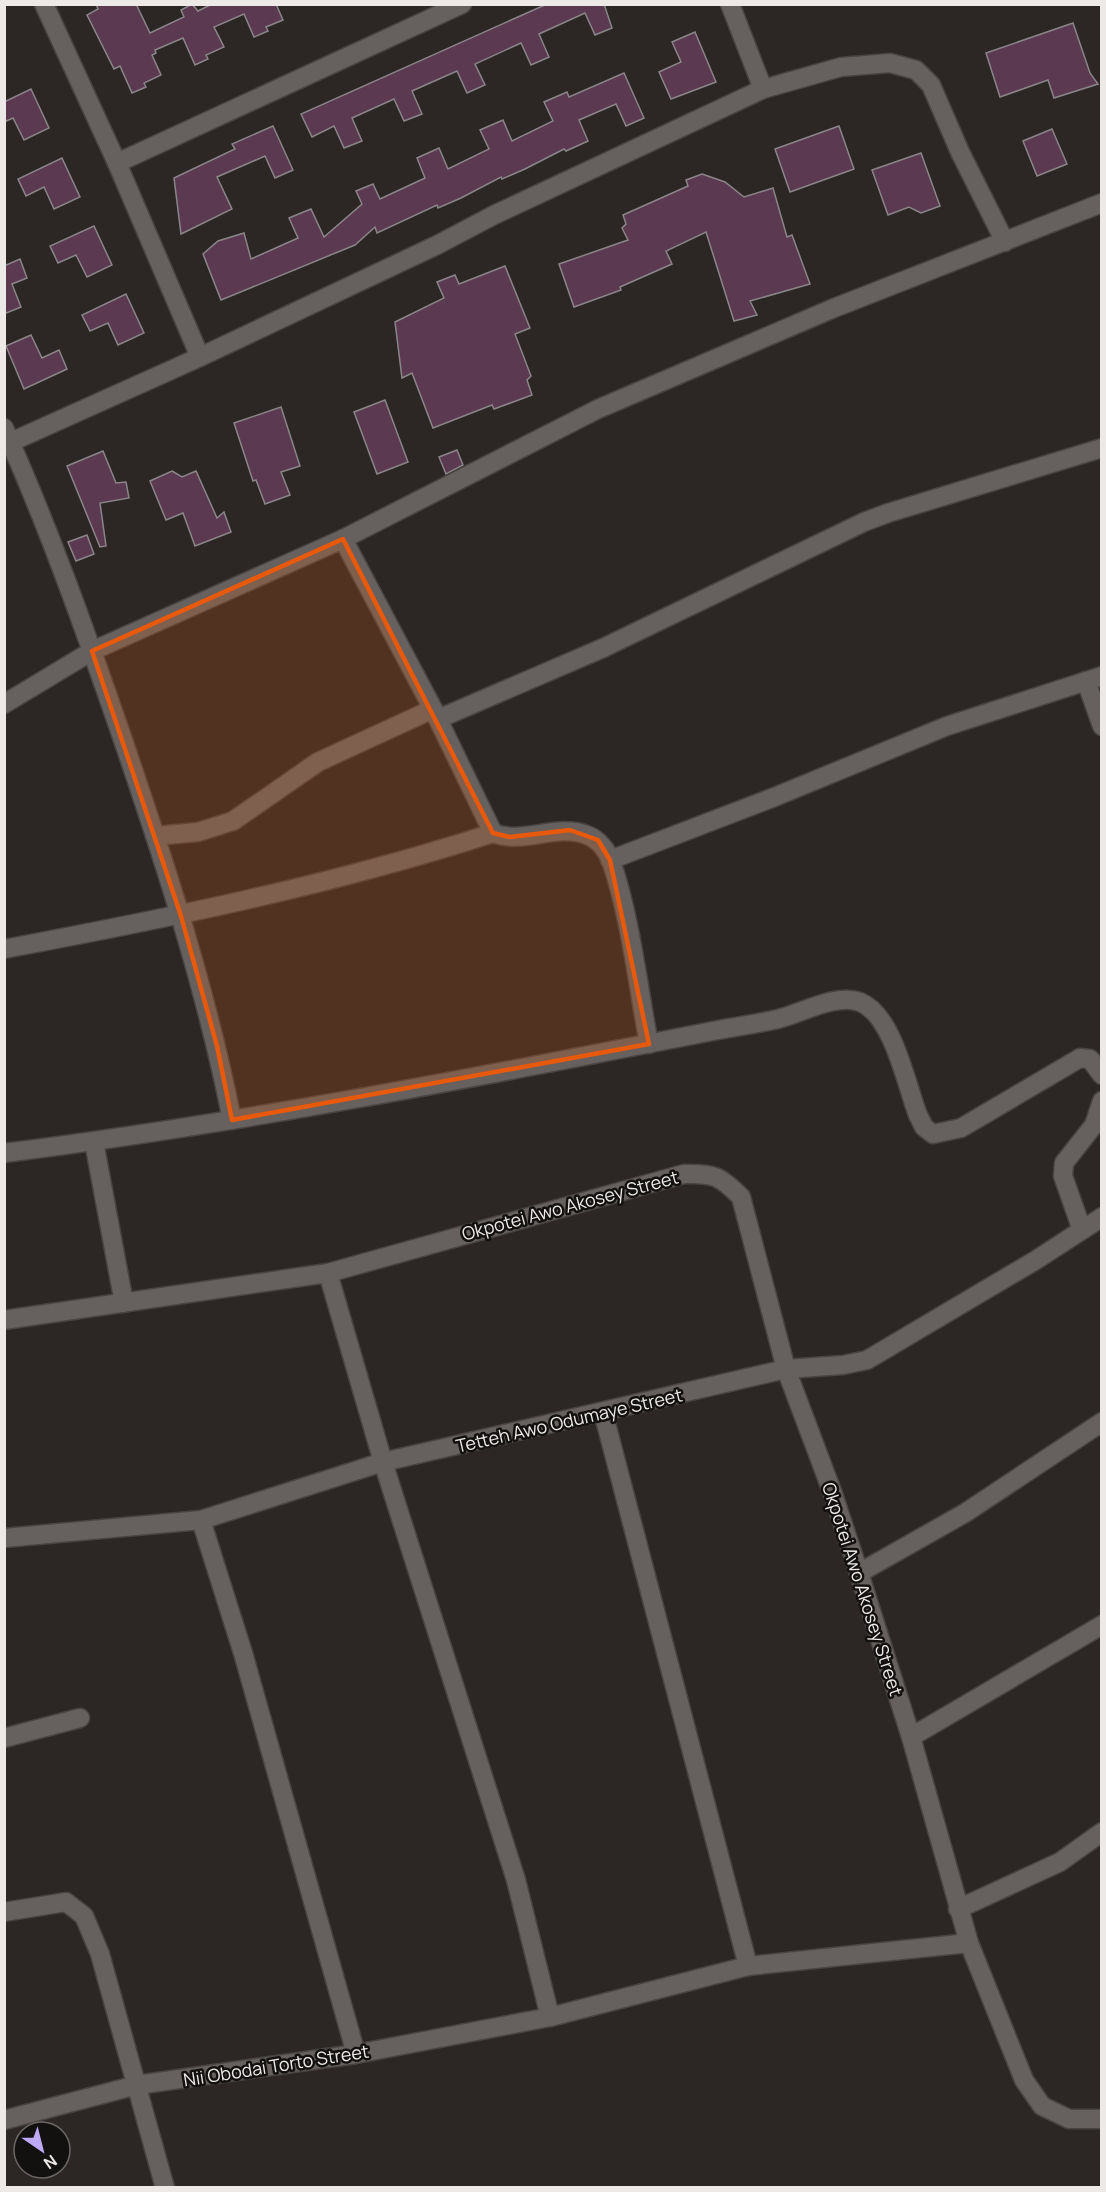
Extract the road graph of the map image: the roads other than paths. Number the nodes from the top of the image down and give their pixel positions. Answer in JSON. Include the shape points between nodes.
{"nodes":[{"id":1,"x":44,"y":4,"type":"edge"},
{"id":2,"x":462,"y":4,"type":"edge"},
{"id":3,"x":730,"y":4,"type":"edge"},
{"id":4,"x":763,"y":89,"type":"junction"},
{"id":5,"x":117,"y":163,"type":"junction"},
{"id":6,"x":1101,"y":203,"type":"edge"},
{"id":7,"x":1005,"y":242,"type":"junction"},
{"id":8,"x":200,"y":357,"type":"junction"},
{"id":9,"x":8,"y":435,"type":"edge"},
{"id":10,"x":1101,"y":448,"type":"edge"},
{"id":11,"x":342,"y":539,"type":"junction"},
{"id":12,"x":92,"y":651,"type":"junction"},
{"id":13,"x":1094,"y":679,"type":"edge"},
{"id":14,"x":4,"y":704,"type":"edge"},
{"id":15,"x":436,"y":714,"type":"junction"},
{"id":16,"x":1101,"y":726,"type":"edge"},
{"id":17,"x":493,"y":833,"type":"junction"},
{"id":18,"x":155,"y":836,"type":"junction"},
{"id":19,"x":610,"y":860,"type":"junction"},
{"id":20,"x":181,"y":916,"type":"junction"},
{"id":21,"x":4,"y":950,"type":"edge"},
{"id":22,"x":649,"y":1044,"type":"junction"},
{"id":23,"x":1101,"y":1075,"type":"edge"},
{"id":24,"x":1101,"y":1101,"type":"edge"},
{"id":25,"x":232,"y":1120,"type":"junction"},
{"id":26,"x":94,"y":1142,"type":"junction"},
{"id":27,"x":4,"y":1153,"type":"edge"},
{"id":28,"x":1101,"y":1217,"type":"edge"},
{"id":29,"x":1082,"y":1230,"type":"junction"},
{"id":30,"x":328,"y":1273,"type":"junction"},
{"id":31,"x":124,"y":1303,"type":"junction"},
{"id":32,"x":4,"y":1320,"type":"edge"},
{"id":33,"x":786,"y":1369,"type":"junction"},
{"id":34,"x":603,"y":1412,"type":"junction"},
{"id":35,"x":1101,"y":1422,"type":"edge"},
{"id":36,"x":383,"y":1462,"type":"junction"},
{"id":37,"x":201,"y":1520,"type":"junction"},
{"id":38,"x":4,"y":1538,"type":"edge"},
{"id":39,"x":859,"y":1573,"type":"junction"},
{"id":40,"x":1101,"y":1625,"type":"edge"},
{"id":41,"x":80,"y":1718,"type":"dead end"},
{"id":42,"x":911,"y":1737,"type":"junction"},
{"id":43,"x":4,"y":1738,"type":"edge"},
{"id":44,"x":1101,"y":1833,"type":"edge"},
{"id":45,"x":958,"y":1909,"type":"junction"},
{"id":46,"x":4,"y":1912,"type":"edge"},
{"id":47,"x":969,"y":1943,"type":"junction"},
{"id":48,"x":748,"y":1966,"type":"junction"},
{"id":49,"x":550,"y":2017,"type":"junction"},
{"id":50,"x":356,"y":2054,"type":"junction"},
{"id":51,"x":137,"y":2085,"type":"junction"},
{"id":52,"x":1101,"y":2119,"type":"edge"},
{"id":53,"x":4,"y":2120,"type":"edge"},
{"id":54,"x":165,"y":2187,"type":"edge"}],
"edges":[{"from":1,"to":5,"type":"street"},
{"from":2,"to":5,"type":"street"},
{"from":3,"to":4,"type":"street"},
{"from":4,"to":7,"type":"street","via":[[841,67],[890,63],[916,70],[931,85]]},
{"from":4,"to":8,"type":"street"},
{"from":5,"to":8,"type":"street"},
{"from":6,"to":7,"type":"street"},
{"from":7,"to":11,"type":"street","via":[[834,308],[598,409]]},
{"from":8,"to":9,"type":"street"},
{"from":9,"to":12,"type":"street"},
{"from":10,"to":15,"type":"street","via":[[872,519],[603,648]]},
{"from":11,"to":12,"type":"street"},
{"from":11,"to":15,"type":"street"},
{"from":12,"to":14,"type":"street"},
{"from":12,"to":18,"type":"street"},
{"from":13,"to":16,"type":"street"},
{"from":13,"to":19,"type":"street","via":[[946,726]]},
{"from":15,"to":17,"type":"street"},
{"from":15,"to":18,"type":"street","via":[[318,762],[232,821],[198,832]]},
{"from":17,"to":19,"type":"street","via":[[510,837],[570,830],[598,840]]},
{"from":17,"to":20,"type":"street"},
{"from":18,"to":20,"type":"street"},
{"from":19,"to":22,"type":"street"},
{"from":20,"to":21,"type":"street"},
{"from":20,"to":25,"type":"street","via":[[218,1046]]},
{"from":22,"to":23,"type":"street","via":[[778,1019],[842,1000],[858,1001],[874,1010],[885,1024],[918,1115],[924,1128],[933,1134],[962,1128],[1080,1058],[1090,1059]]},
{"from":22,"to":25,"type":"street"},
{"from":24,"to":29,"type":"street","via":[[1094,1125],[1064,1163],[1063,1176]]},
{"from":25,"to":26,"type":"street"},
{"from":26,"to":27,"type":"street"},
{"from":26,"to":31,"type":"street"},
{"from":28,"to":29,"type":"street","name":"Tetteh Awo Odumaye Street"},
{"from":29,"to":33,"type":"street","name":"Tetteh Awo Odumaye Street","via":[[867,1360]]},
{"from":30,"to":31,"type":"street","name":"Okpotei Awo Akosey Street"},
{"from":30,"to":33,"type":"street","name":"Okpotei Awo Akosey Street","via":[[601,1195],[684,1174],[707,1173],[723,1178],[741,1197]]},
{"from":30,"to":36,"type":"street"},
{"from":31,"to":32,"type":"street","name":"Okpotei Awo Akosey Street"},
{"from":33,"to":34,"type":"street","name":"Tetteh Awo Odumaye Street"},
{"from":33,"to":39,"type":"street","name":"Okpotei Awo Akosey Street"},
{"from":34,"to":36,"type":"street","name":"Tetteh Awo Odumaye Street"},
{"from":34,"to":48,"type":"street"},
{"from":35,"to":39,"type":"street","via":[[965,1513]]},
{"from":36,"to":37,"type":"street","name":"Tetteh Awo Odumaye Street"},
{"from":36,"to":49,"type":"street","via":[[516,1880]]},
{"from":37,"to":38,"type":"street","name":"Tetteh Awo Odumaye Street"},
{"from":37,"to":50,"type":"street","via":[[243,1653]]},
{"from":39,"to":42,"type":"street","name":"Okpotei Awo Akosey Street"},
{"from":40,"to":42,"type":"street"},
{"from":41,"to":43,"type":"street"},
{"from":42,"to":45,"type":"street","name":"Okpotei Awo Akosey Street"},
{"from":44,"to":45,"type":"street","via":[[1060,1862]]},
{"from":45,"to":47,"type":"street","name":"Okpotei Awo Akosey Street"},
{"from":46,"to":51,"type":"street","via":[[66,1902],[84,1917],[100,1954]]},
{"from":47,"to":48,"type":"street","name":"Nii Obodai Torto Street"},
{"from":47,"to":52,"type":"street","name":"Okpotei Awo Akosey Street","via":[[1024,2080],[1042,2106],[1069,2119]]},
{"from":48,"to":49,"type":"street","name":"Nii Obodai Torto Street"},
{"from":49,"to":50,"type":"street","name":"Nii Obodai Torto Street"},
{"from":50,"to":51,"type":"street","name":"Nii Obodai Torto Street"},
{"from":51,"to":53,"type":"street","name":"Nii Obodai Torto Street"},
{"from":51,"to":54,"type":"street"}]}
